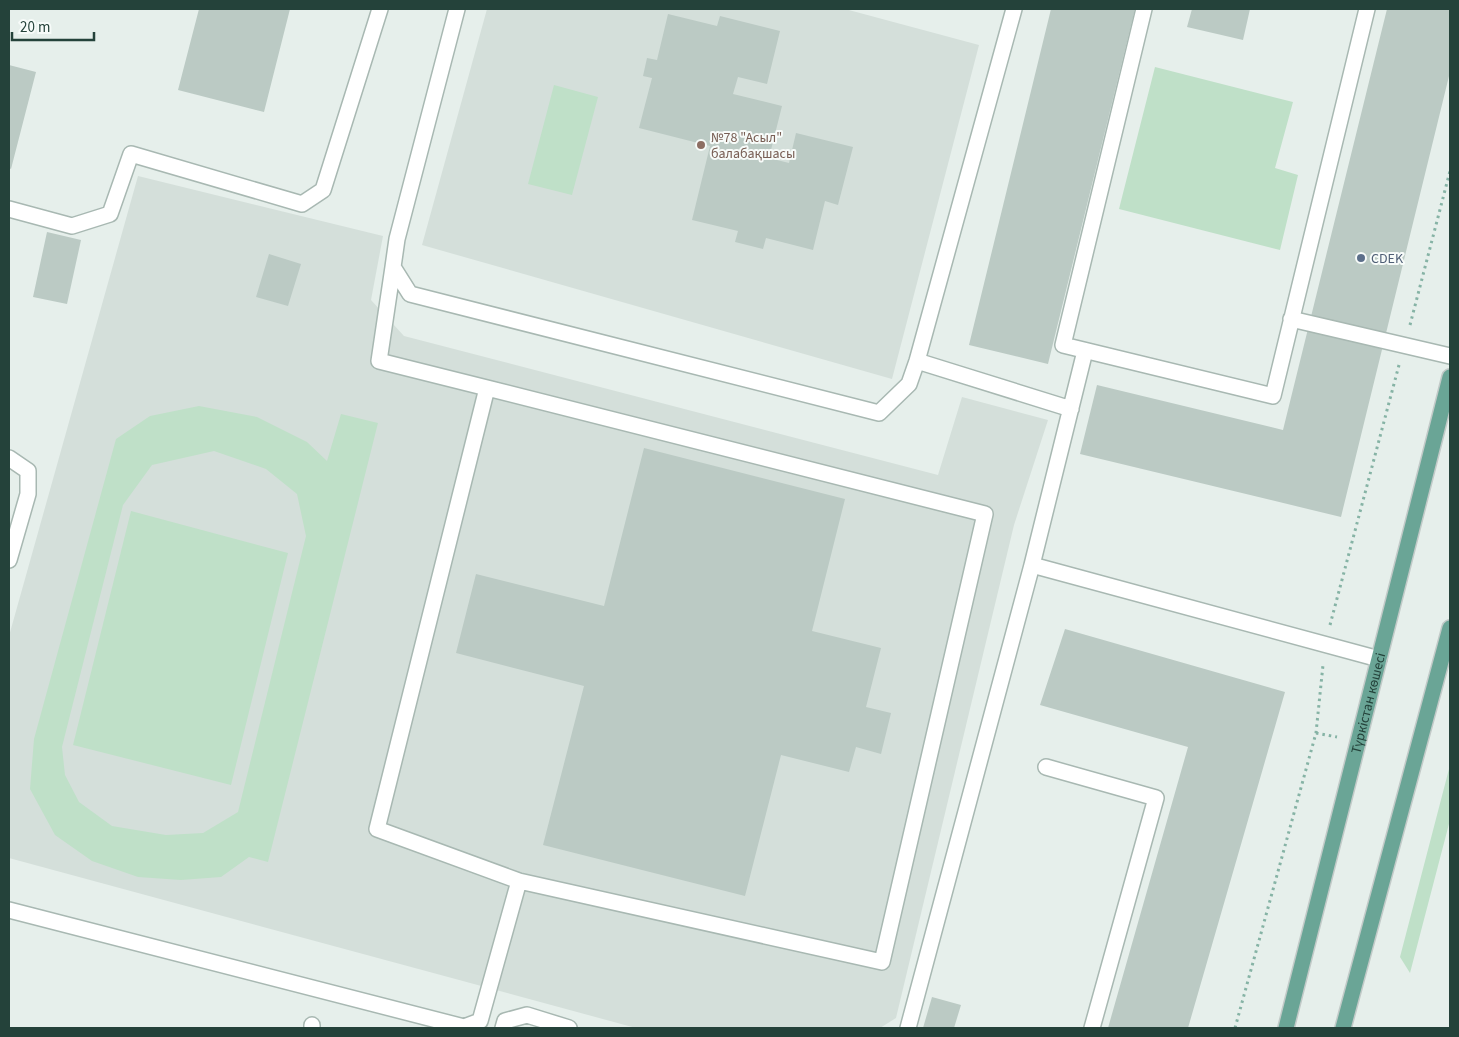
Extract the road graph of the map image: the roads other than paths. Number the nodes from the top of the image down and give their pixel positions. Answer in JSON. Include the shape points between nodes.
{"nodes":[{"id":1,"x":380,"y":9,"type":"edge"},
{"id":2,"x":457,"y":9,"type":"edge"},
{"id":3,"x":1014,"y":9,"type":"edge"},
{"id":4,"x":1144,"y":9,"type":"edge"},
{"id":5,"x":1367,"y":9,"type":"edge"},
{"id":6,"x":9,"y":209,"type":"edge"},
{"id":7,"x":393,"y":267,"type":"junction"},
{"id":8,"x":1291,"y":319,"type":"junction"},
{"id":9,"x":1085,"y":351,"type":"junction"},
{"id":10,"x":1450,"y":356,"type":"edge"},
{"id":11,"x":916,"y":361,"type":"junction"},
{"id":12,"x":1450,"y":378,"type":"edge"},
{"id":13,"x":488,"y":388,"type":"junction"},
{"id":14,"x":1071,"y":409,"type":"junction"},
{"id":15,"x":9,"y":458,"type":"edge"},
{"id":16,"x":9,"y":560,"type":"edge"},
{"id":17,"x":1032,"y":565,"type":"junction"},
{"id":18,"x":1450,"y":628,"type":"edge"},
{"id":19,"x":1379,"y":659,"type":"junction"},
{"id":20,"x":1046,"y":767,"type":"dead end"},
{"id":21,"x":520,"y":882,"type":"junction"},
{"id":22,"x":9,"y":910,"type":"edge"},
{"id":23,"x":464,"y":1028,"type":"edge"},
{"id":24,"x":503,"y":1028,"type":"edge"},
{"id":25,"x":569,"y":1028,"type":"edge"},
{"id":26,"x":908,"y":1028,"type":"edge"},
{"id":27,"x":1092,"y":1028,"type":"edge"},
{"id":28,"x":1286,"y":1028,"type":"edge"},
{"id":29,"x":1343,"y":1028,"type":"edge"}],
"edges":[{"from":1,"to":6,"type":"lane","via":[[323,190],[302,204],[131,154],[110,214],[72,226]]},
{"from":2,"to":7,"type":"lane","via":[[397,239]]},
{"from":3,"to":11,"type":"lane"},
{"from":4,"to":9,"type":"lane","via":[[1063,345]]},
{"from":5,"to":8,"type":"lane"},
{"from":7,"to":11,"type":"lane","via":[[410,294],[879,413],[908,384]]},
{"from":7,"to":13,"type":"lane","via":[[379,361]]},
{"from":8,"to":9,"type":"lane","via":[[1273,396]]},
{"from":8,"to":10,"type":"lane"},
{"from":9,"to":14,"type":"lane"},
{"from":11,"to":14,"type":"lane"},
{"from":12,"to":19,"type":"main road","name":"Түркістан көшесі"},
{"from":13,"to":21,"type":"lane","via":[[377,829]]},
{"from":13,"to":21,"type":"lane","via":[[985,514],[882,962]]},
{"from":14,"to":17,"type":"lane"},
{"from":15,"to":16,"type":"lane","via":[[28,471],[28,494]]},
{"from":17,"to":19,"type":"lane"},
{"from":17,"to":26,"type":"lane"},
{"from":18,"to":29,"type":"main road"},
{"from":19,"to":28,"type":"main road","name":"Түркістан көшесі"},
{"from":20,"to":27,"type":"lane","via":[[1156,798]]},
{"from":21,"to":23,"type":"lane","via":[[480,1021]]},
{"from":22,"to":23,"type":"lane"},
{"from":24,"to":25,"type":"lane","via":[[505,1021],[527,1015]]}]}
